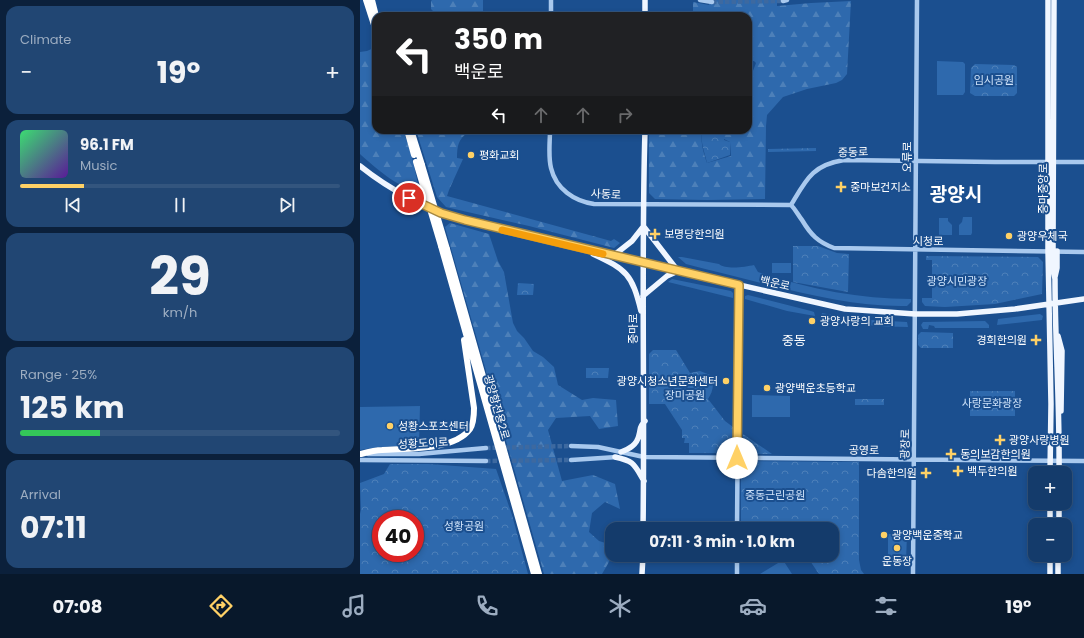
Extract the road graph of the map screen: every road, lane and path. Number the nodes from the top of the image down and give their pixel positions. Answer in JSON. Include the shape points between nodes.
{"nodes":[{"id":1,"x":366,"y":0,"type":"edge"},
{"id":2,"x":372,"y":0,"type":"edge"},
{"id":3,"x":551,"y":0,"type":"edge"},
{"id":4,"x":645,"y":0,"type":"edge"},
{"id":5,"x":700,"y":0,"type":"edge"},
{"id":6,"x":917,"y":0,"type":"edge"},
{"id":7,"x":1048,"y":0,"type":"edge"},
{"id":8,"x":1054,"y":0,"type":"edge"},
{"id":9,"x":712,"y":2,"type":"dead end"},
{"id":10,"x":372,"y":12,"type":"edge"},
{"id":11,"x":374,"y":12,"type":"edge"},
{"id":12,"x":551,"y":12,"type":"edge"},
{"id":13,"x":645,"y":12,"type":"edge"},
{"id":14,"x":408,"y":134,"type":"edge"},
{"id":15,"x":412,"y":134,"type":"edge"},
{"id":16,"x":550,"y":134,"type":"edge"},
{"id":17,"x":645,"y":134,"type":"edge"},
{"id":18,"x":916,"y":161,"type":"junction"},
{"id":19,"x":1050,"y":162,"type":"junction"},
{"id":20,"x":1084,"y":162,"type":"edge"},
{"id":21,"x":419,"y":164,"type":"junction"},
{"id":22,"x":360,"y":166,"type":"edge"},
{"id":23,"x":644,"y":205,"type":"junction"},
{"id":24,"x":791,"y":205,"type":"junction"},
{"id":25,"x":643,"y":227,"type":"junction"},
{"id":26,"x":444,"y":248,"type":"junction"},
{"id":27,"x":582,"y":248,"type":"junction"},
{"id":28,"x":916,"y":250,"type":"junction"},
{"id":29,"x":1053,"y":251,"type":"junction"},
{"id":30,"x":1084,"y":252,"type":"edge"},
{"id":31,"x":613,"y":256,"type":"junction"},
{"id":32,"x":643,"y":263,"type":"junction"},
{"id":33,"x":678,"y":271,"type":"junction"},
{"id":34,"x":739,"y":285,"type":"junction"},
{"id":35,"x":643,"y":296,"type":"junction"},
{"id":36,"x":1084,"y":299,"type":"edge"},
{"id":37,"x":1052,"y":303,"type":"junction"},
{"id":38,"x":915,"y":314,"type":"junction"},
{"id":39,"x":460,"y":315,"type":"junction"},
{"id":40,"x":643,"y":319,"type":"junction"},
{"id":41,"x":645,"y":421,"type":"junction"},
{"id":42,"x":571,"y":446,"type":"tunnel mouth"},
{"id":43,"x":486,"y":448,"type":"tunnel mouth"},
{"id":44,"x":621,"y":452,"type":"junction"},
{"id":45,"x":629,"y":455,"type":"junction"},
{"id":46,"x":360,"y":456,"type":"edge"},
{"id":47,"x":615,"y":457,"type":"junction"},
{"id":48,"x":644,"y":457,"type":"junction"},
{"id":49,"x":737,"y":458,"type":"junction"},
{"id":50,"x":914,"y":459,"type":"junction"},
{"id":51,"x":571,"y":460,"type":"tunnel mouth"},
{"id":52,"x":486,"y":461,"type":"tunnel mouth"},
{"id":53,"x":1050,"y":461,"type":"junction"},
{"id":54,"x":1059,"y":461,"type":"junction"},
{"id":55,"x":1084,"y":461,"type":"edge"},
{"id":56,"x":1050,"y":466,"type":"edge"},
{"id":57,"x":1059,"y":466,"type":"edge"},
{"id":58,"x":644,"y":481,"type":"junction"},
{"id":59,"x":643,"y":522,"type":"edge"},
{"id":60,"x":737,"y":522,"type":"edge"},
{"id":61,"x":643,"y":562,"type":"edge"},
{"id":62,"x":737,"y":562,"type":"edge"},
{"id":63,"x":1050,"y":562,"type":"edge"},
{"id":64,"x":1058,"y":562,"type":"edge"},
{"id":65,"x":534,"y":574,"type":"edge"},
{"id":66,"x":539,"y":574,"type":"edge"},
{"id":67,"x":642,"y":574,"type":"edge"},
{"id":68,"x":737,"y":574,"type":"edge"},
{"id":69,"x":913,"y":574,"type":"edge"},
{"id":70,"x":1050,"y":574,"type":"edge"},
{"id":71,"x":1058,"y":574,"type":"edge"}],
"edges":[{"from":1,"to":10,"type":"highway"},
{"from":2,"to":11,"type":"highway"},
{"from":3,"to":12,"type":"street"},
{"from":4,"to":13,"type":"main road"},
{"from":5,"to":9,"type":"street"},
{"from":6,"to":18,"type":"street","name":"오류로"},
{"from":7,"to":19,"type":"main road","name":"중마중앙로"},
{"from":8,"to":19,"type":"main road","name":"중마중앙로"},
{"from":14,"to":21,"type":"highway"},
{"from":15,"to":21,"type":"highway"},
{"from":16,"to":23,"type":"street","name":"사동로","via":[[551,168],[560,187],[571,196],[586,203]]},
{"from":17,"to":23,"type":"main road","name":"중마로"},
{"from":18,"to":19,"type":"street","name":"중동로"},
{"from":18,"to":24,"type":"street","name":"중동로","via":[[856,159],[832,162],[814,172]]},
{"from":18,"to":28,"type":"street","name":"오류로"},
{"from":19,"to":20,"type":"street","name":"중동로"},
{"from":19,"to":29,"type":"main road","name":"중마중앙로"},
{"from":21,"to":26,"type":"highway","bridge":true},
{"from":22,"to":27,"type":"main road","name":"백운로","via":[[397,192],[441,213]]},
{"from":23,"to":24,"type":"street"},
{"from":23,"to":25,"type":"main road","name":"중마로"},
{"from":24,"to":28,"type":"street","name":"시청로","via":[[815,239],[822,244],[834,248]]},
{"from":25,"to":31,"type":"main road","via":[[632,241]]},
{"from":25,"to":32,"type":"main road","name":"중마로"},
{"from":25,"to":33,"type":"main road"},
{"from":26,"to":39,"type":"highway","name":"광양항전용2로"},
{"from":26,"to":66,"type":"highway","name":"광양항전용2로"},
{"from":27,"to":31,"type":"main road","name":"백운로"},
{"from":27,"to":40,"type":"main road","via":[[615,264],[628,277],[636,292]]},
{"from":28,"to":29,"type":"street","name":"시청로"},
{"from":28,"to":38,"type":"street","name":"오류로"},
{"from":29,"to":30,"type":"street","name":"시청로"},
{"from":29,"to":37,"type":"main road","name":"중마중앙로"},
{"from":29,"to":37,"type":"main road","name":"중마중앙로","via":[[1055,279]]},
{"from":31,"to":32,"type":"main road","name":"백운로"},
{"from":32,"to":33,"type":"main road","name":"백운로"},
{"from":32,"to":35,"type":"main road","name":"중마로"},
{"from":33,"to":34,"type":"main road","name":"백운로"},
{"from":33,"to":35,"type":"main road","via":[[667,276]]},
{"from":34,"to":38,"type":"main road","name":"백운로","via":[[845,309]]},
{"from":34,"to":49,"type":"street"},
{"from":35,"to":40,"type":"main road","name":"중마로"},
{"from":36,"to":37,"type":"main road","name":"백운로"},
{"from":37,"to":38,"type":"main road","name":"백운로","via":[[978,313]]},
{"from":37,"to":53,"type":"main road","name":"중마중앙로"},
{"from":37,"to":54,"type":"main road","name":"중마중앙로","via":[[1062,351]]},
{"from":38,"to":50,"type":"street","name":"광장로"},
{"from":39,"to":46,"type":"highway","via":[[474,408],[470,428],[461,437],[434,446],[381,450]]},
{"from":39,"to":65,"type":"highway","name":"광양항전용2로"},
{"from":40,"to":41,"type":"main road","name":"중마로"},
{"from":41,"to":44,"type":"main road","via":[[640,426],[639,436],[634,445]]},
{"from":41,"to":48,"type":"main road","name":"중마로"},
{"from":42,"to":44,"type":"street","via":[[598,447]]},
{"from":43,"to":46,"type":"street","name":"성황도이로"},
{"from":44,"to":45,"type":"street"},
{"from":45,"to":47,"type":"street"},
{"from":45,"to":48,"type":"street"},
{"from":46,"to":52,"type":"street","name":"성황도이로"},
{"from":47,"to":51,"type":"street"},
{"from":47,"to":58,"type":"main road","via":[[629,460],[639,470]]},
{"from":48,"to":49,"type":"street","name":"공영로"},
{"from":48,"to":58,"type":"main road","name":"중마로"},
{"from":49,"to":50,"type":"street","name":"공영로"},
{"from":49,"to":60,"type":"street"},
{"from":50,"to":53,"type":"street","name":"공영로"},
{"from":50,"to":69,"type":"street","name":"광장로"},
{"from":53,"to":54,"type":"street","name":"공영로"},
{"from":53,"to":56,"type":"main road","name":"중마중앙로"},
{"from":54,"to":55,"type":"street","name":"공영로"},
{"from":54,"to":57,"type":"main road"},
{"from":58,"to":59,"type":"main road","name":"중마로"},
{"from":61,"to":67,"type":"main road"},
{"from":62,"to":68,"type":"street"},
{"from":63,"to":70,"type":"main road"},
{"from":64,"to":71,"type":"main road"}]}
